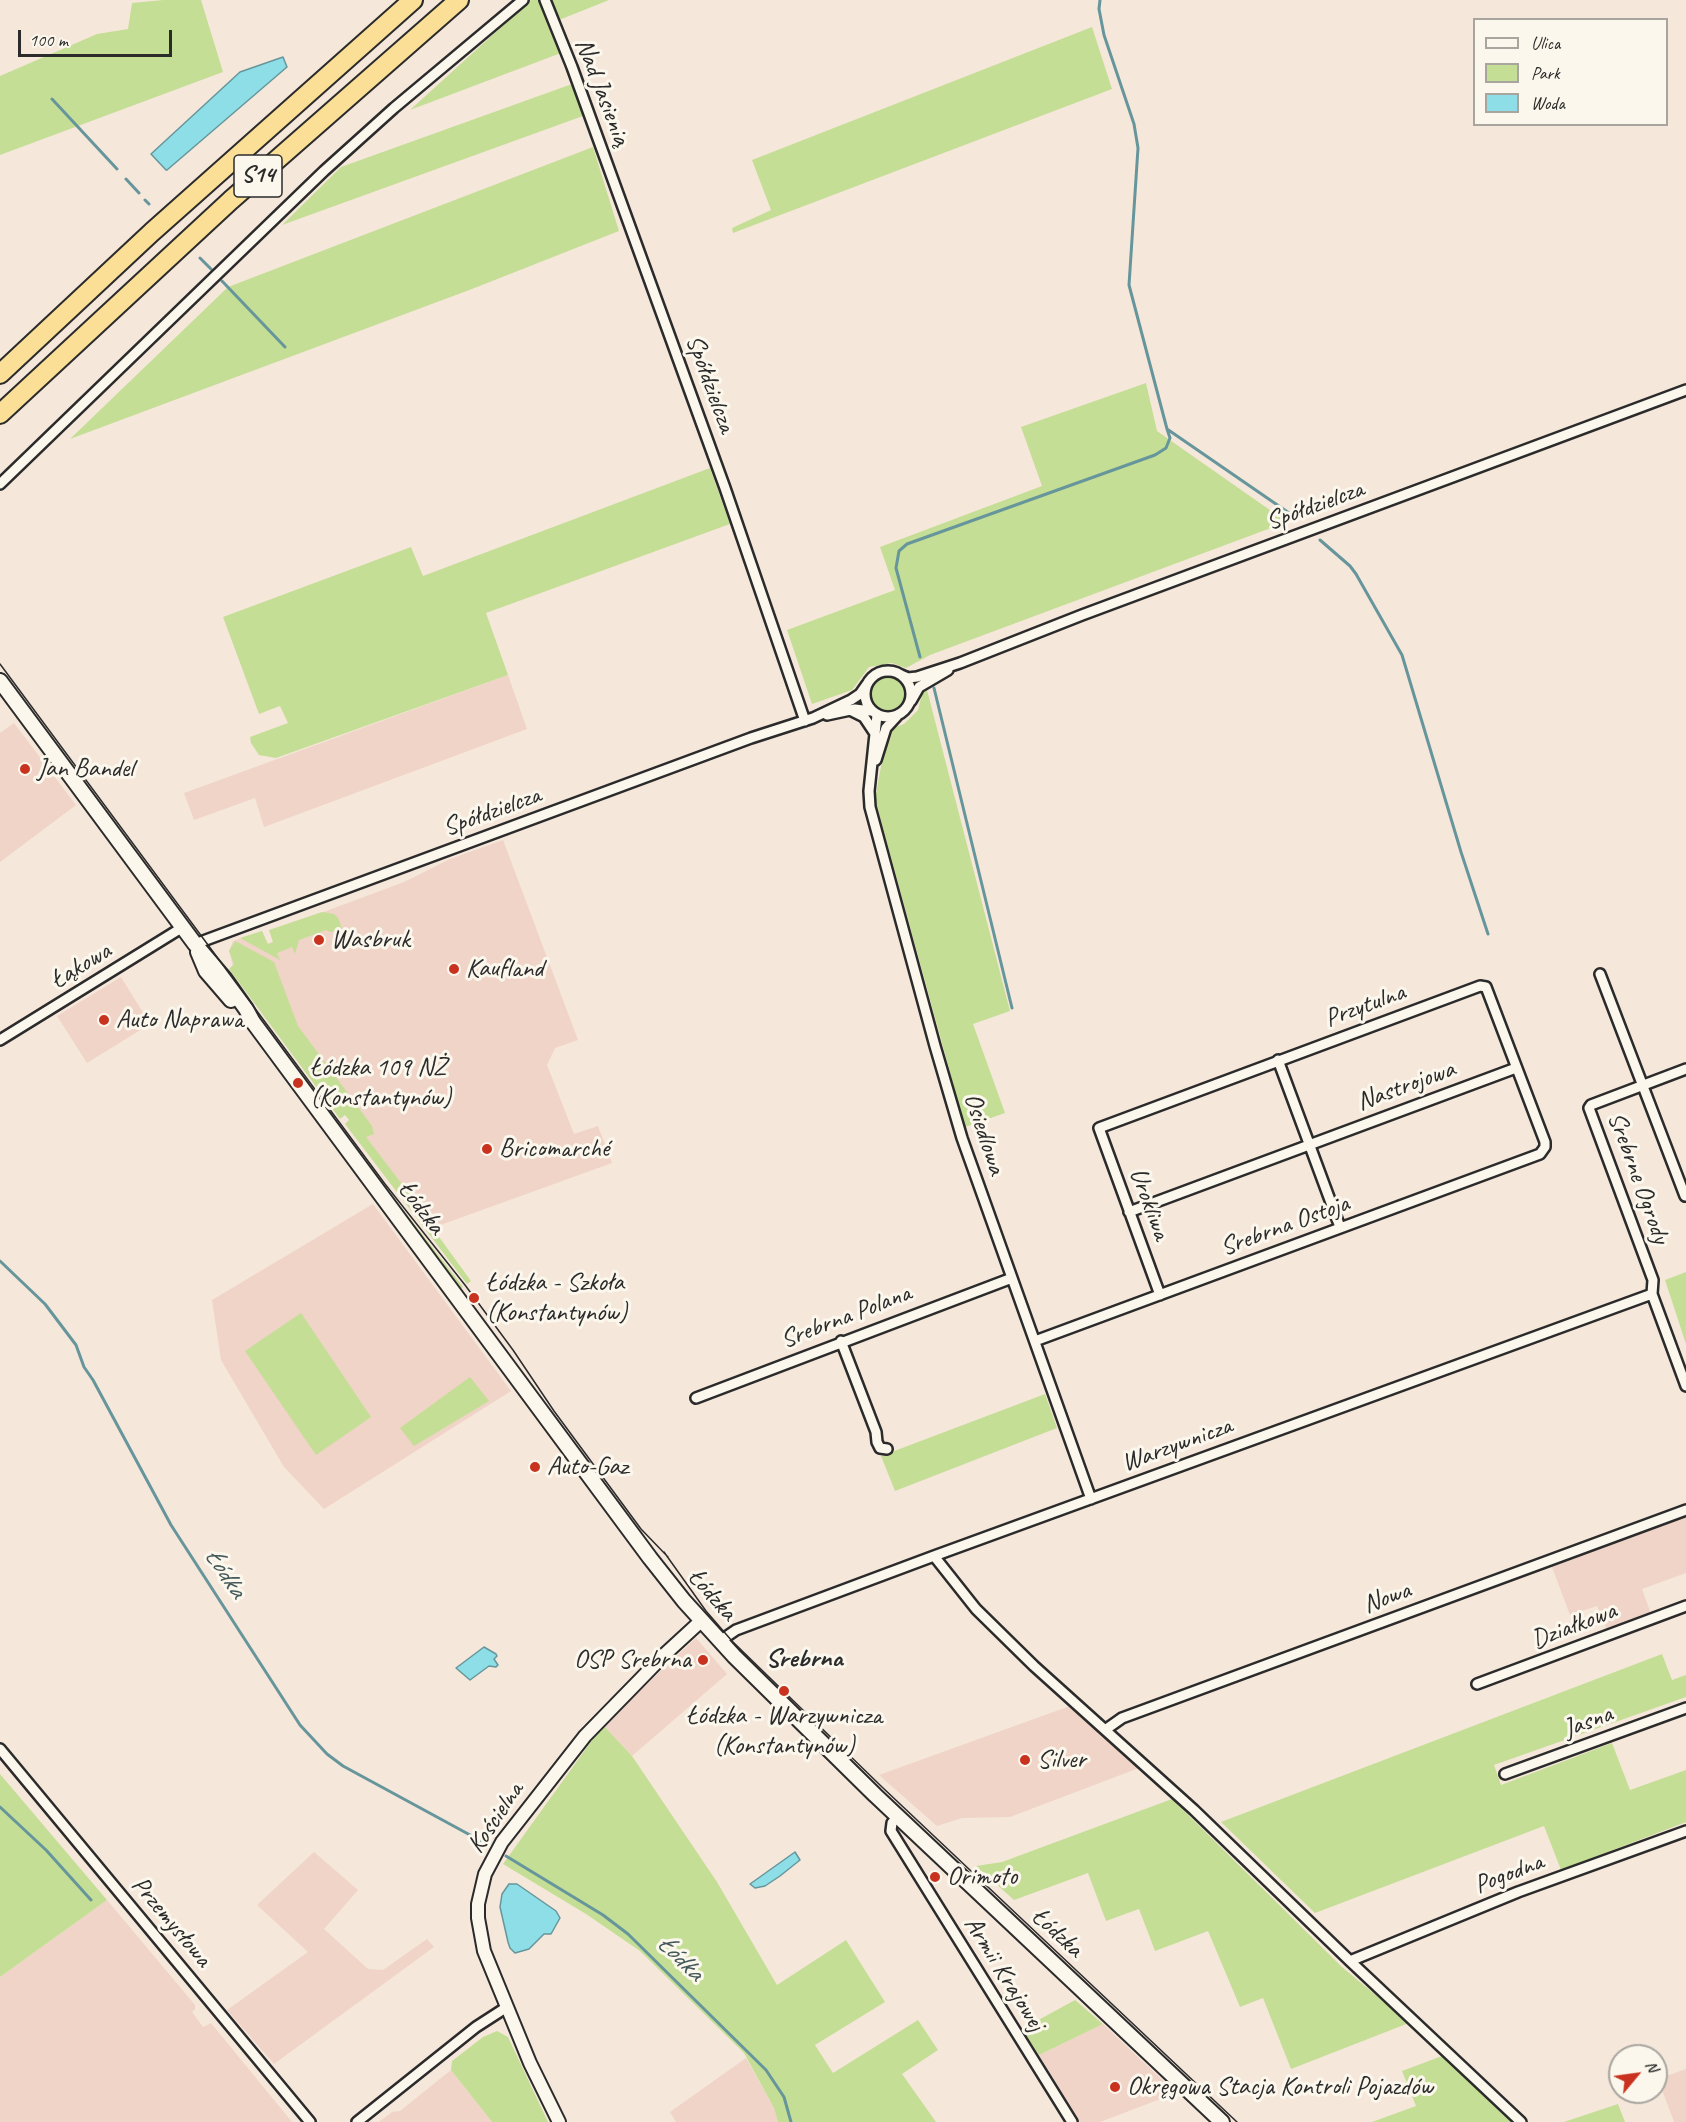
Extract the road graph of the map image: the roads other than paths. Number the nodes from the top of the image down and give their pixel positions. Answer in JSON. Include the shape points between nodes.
{"nodes":[{"id":1,"x":413,"y":0,"type":"edge"},
{"id":2,"x":459,"y":0,"type":"edge"},
{"id":3,"x":523,"y":0,"type":"edge"},
{"id":4,"x":545,"y":0,"type":"edge"},
{"id":5,"x":620,"y":198,"type":"joint"},
{"id":6,"x":0,"y":374,"type":"edge"},
{"id":7,"x":1686,"y":390,"type":"edge"},
{"id":8,"x":0,"y":414,"type":"edge"},
{"id":9,"x":0,"y":484,"type":"edge"},
{"id":10,"x":960,"y":663,"type":"junction"},
{"id":11,"x":899,"y":674,"type":"junction"},
{"id":12,"x":0,"y":681,"type":"edge"},
{"id":13,"x":867,"y":684,"type":"junction"},
{"id":14,"x":909,"y":704,"type":"junction"},
{"id":15,"x":850,"y":711,"type":"junction"},
{"id":16,"x":874,"y":713,"type":"junction"},
{"id":17,"x":897,"y":716,"type":"junction"},
{"id":18,"x":809,"y":720,"type":"junction"},
{"id":19,"x":874,"y":733,"type":"junction"},
{"id":20,"x":871,"y":774,"type":"junction"},
{"id":21,"x":183,"y":927,"type":"junction"},
{"id":22,"x":195,"y":944,"type":"junction"},
{"id":23,"x":1600,"y":974,"type":"dead end"},
{"id":24,"x":0,"y":1040,"type":"edge"},
{"id":25,"x":1278,"y":1060,"type":"junction"},
{"id":26,"x":1516,"y":1068,"type":"junction"},
{"id":27,"x":1686,"y":1069,"type":"edge"},
{"id":28,"x":1643,"y":1085,"type":"junction"},
{"id":29,"x":1099,"y":1128,"type":"joint"},
{"id":30,"x":1310,"y":1144,"type":"junction"},
{"id":31,"x":1545,"y":1147,"type":"joint"},
{"id":32,"x":1685,"y":1196,"type":"edge"},
{"id":33,"x":1130,"y":1212,"type":"junction"},
{"id":34,"x":1340,"y":1227,"type":"junction"},
{"id":35,"x":1012,"y":1278,"type":"junction"},
{"id":36,"x":1652,"y":1294,"type":"junction"},
{"id":37,"x":1160,"y":1295,"type":"junction"},
{"id":38,"x":841,"y":1341,"type":"junction"},
{"id":39,"x":1035,"y":1341,"type":"junction"},
{"id":40,"x":1686,"y":1386,"type":"edge"},
{"id":41,"x":696,"y":1398,"type":"dead end"},
{"id":42,"x":887,"y":1449,"type":"dead end"},
{"id":43,"x":1091,"y":1499,"type":"junction"},
{"id":44,"x":1686,"y":1510,"type":"edge"},
{"id":45,"x":934,"y":1556,"type":"junction"},
{"id":46,"x":1686,"y":1606,"type":"edge"},
{"id":47,"x":701,"y":1621,"type":"junction"},
{"id":48,"x":720,"y":1641,"type":"junction"},
{"id":49,"x":1478,"y":1684,"type":"dead end"},
{"id":50,"x":1686,"y":1708,"type":"edge"},
{"id":51,"x":1105,"y":1730,"type":"junction"},
{"id":52,"x":0,"y":1749,"type":"edge"},
{"id":53,"x":1505,"y":1774,"type":"dead end"},
{"id":54,"x":898,"y":1816,"type":"junction"},
{"id":55,"x":1686,"y":1831,"type":"edge"},
{"id":56,"x":1350,"y":1961,"type":"junction"},
{"id":57,"x":507,"y":2007,"type":"junction"},
{"id":58,"x":310,"y":2122,"type":"edge"},
{"id":59,"x":357,"y":2122,"type":"edge"},
{"id":60,"x":559,"y":2122,"type":"edge"},
{"id":61,"x":1072,"y":2122,"type":"edge"},
{"id":62,"x":1222,"y":2122,"type":"edge"},
{"id":63,"x":1521,"y":2122,"type":"edge"}],
"edges":[{"from":1,"to":6,"type":"highway","number":"S14","via":[[160,225]]},
{"from":2,"to":8,"type":"highway","number":"S14","via":[[231,200]]},
{"from":3,"to":9,"type":"street","via":[[324,171]]},
{"from":4,"to":5,"type":"street","name":"Nad Jasienią"},
{"from":5,"to":18,"type":"street","name":"Spółdzielcza"},
{"from":7,"to":10,"type":"street","name":"Spółdzielcza"},
{"from":10,"to":11,"type":"street","via":[[917,677]]},
{"from":10,"to":14,"type":"street","via":[[920,687]]},
{"from":11,"to":13,"type":"street","via":[[881,672]]},
{"from":11,"to":14,"type":"street","via":[[910,690]]},
{"from":12,"to":21,"type":"main road","name":"Łódzka"},
{"from":13,"to":16,"type":"street","via":[[865,700]]},
{"from":13,"to":18,"type":"street","via":[[851,700]]},
{"from":14,"to":17,"type":"street"},
{"from":15,"to":16,"type":"street","via":[[863,709]]},
{"from":15,"to":18,"type":"street"},
{"from":15,"to":19,"type":"street","via":[[864,717]]},
{"from":16,"to":17,"type":"street","via":[[889,718]]},
{"from":16,"to":19,"type":"street","name":"Osiedlowa"},
{"from":17,"to":20,"type":"street","name":"Osiedlowa","via":[[886,728]]},
{"from":18,"to":22,"type":"street","name":"Spółdzielcza"},
{"from":19,"to":20,"type":"street","name":"Osiedlowa"},
{"from":20,"to":35,"type":"street","name":"Osiedlowa","via":[[870,807],[943,1073]]},
{"from":21,"to":22,"type":"main road","name":"Łódzka"},
{"from":21,"to":24,"type":"street","name":"Łąkowa"},
{"from":22,"to":47,"type":"main road","name":"Łódzka","via":[[211,978],[253,1022],[650,1558]]},
{"from":23,"to":28,"type":"street"},
{"from":25,"to":26,"type":"street","name":"Przytulna","via":[[1483,986]]},
{"from":25,"to":29,"type":"street","name":"Przytulna"},
{"from":25,"to":30,"type":"street"},
{"from":26,"to":30,"type":"street","name":"Nastrojowa"},
{"from":26,"to":31,"type":"street","name":"Przytulna"},
{"from":27,"to":28,"type":"street","name":"Srebrne Ogrody"},
{"from":28,"to":32,"type":"street"},
{"from":28,"to":36,"type":"street","name":"Srebrne Ogrody","via":[[1589,1108],[1653,1280]]},
{"from":29,"to":33,"type":"street","name":"Urokliwa"},
{"from":30,"to":33,"type":"street","name":"Nastrojowa"},
{"from":30,"to":34,"type":"street"},
{"from":31,"to":34,"type":"street","name":"Srebrna Ostoja","via":[[1540,1154]]},
{"from":33,"to":37,"type":"street","name":"Urokliwa"},
{"from":34,"to":37,"type":"street","name":"Srebrna Ostoja"},
{"from":35,"to":38,"type":"street","name":"Srebrna Polana"},
{"from":35,"to":39,"type":"street","name":"Osiedlowa"},
{"from":36,"to":40,"type":"street"},
{"from":36,"to":43,"type":"street","name":"Warzywnicza"},
{"from":37,"to":39,"type":"street","name":"Srebrna Ostoja"},
{"from":38,"to":41,"type":"street","name":"Srebrna Polana"},
{"from":38,"to":42,"type":"street","via":[[877,1442],[880,1448]]},
{"from":39,"to":43,"type":"street","name":"Osiedlowa"},
{"from":43,"to":45,"type":"street","name":"Warzywnicza"},
{"from":44,"to":51,"type":"street","name":"Nowa","via":[[1122,1718]]},
{"from":45,"to":48,"type":"street","name":"Warzywnicza","via":[[736,1630]]},
{"from":45,"to":51,"type":"street","via":[[976,1609]]},
{"from":46,"to":49,"type":"street","name":"Działkowa"},
{"from":47,"to":48,"type":"main road","name":"Łódzka"},
{"from":47,"to":57,"type":"street","name":"Kościelna","via":[[585,1736],[493,1858],[481,1891],[478,1918],[484,1951]]},
{"from":48,"to":54,"type":"main road","name":"Łódzka"},
{"from":50,"to":53,"type":"street","name":"Jasna"},
{"from":51,"to":56,"type":"street"},
{"from":52,"to":58,"type":"street","name":"Przemysłowa"},
{"from":54,"to":61,"type":"street","name":"Armii Krajowej","via":[[891,1831]]},
{"from":54,"to":62,"type":"main road","name":"Łódzka"},
{"from":55,"to":56,"type":"street","name":"Pogodna","via":[[1518,1892]]},
{"from":56,"to":63,"type":"street"},
{"from":57,"to":59,"type":"street"},
{"from":57,"to":60,"type":"street","name":"Kościelna"}]}
